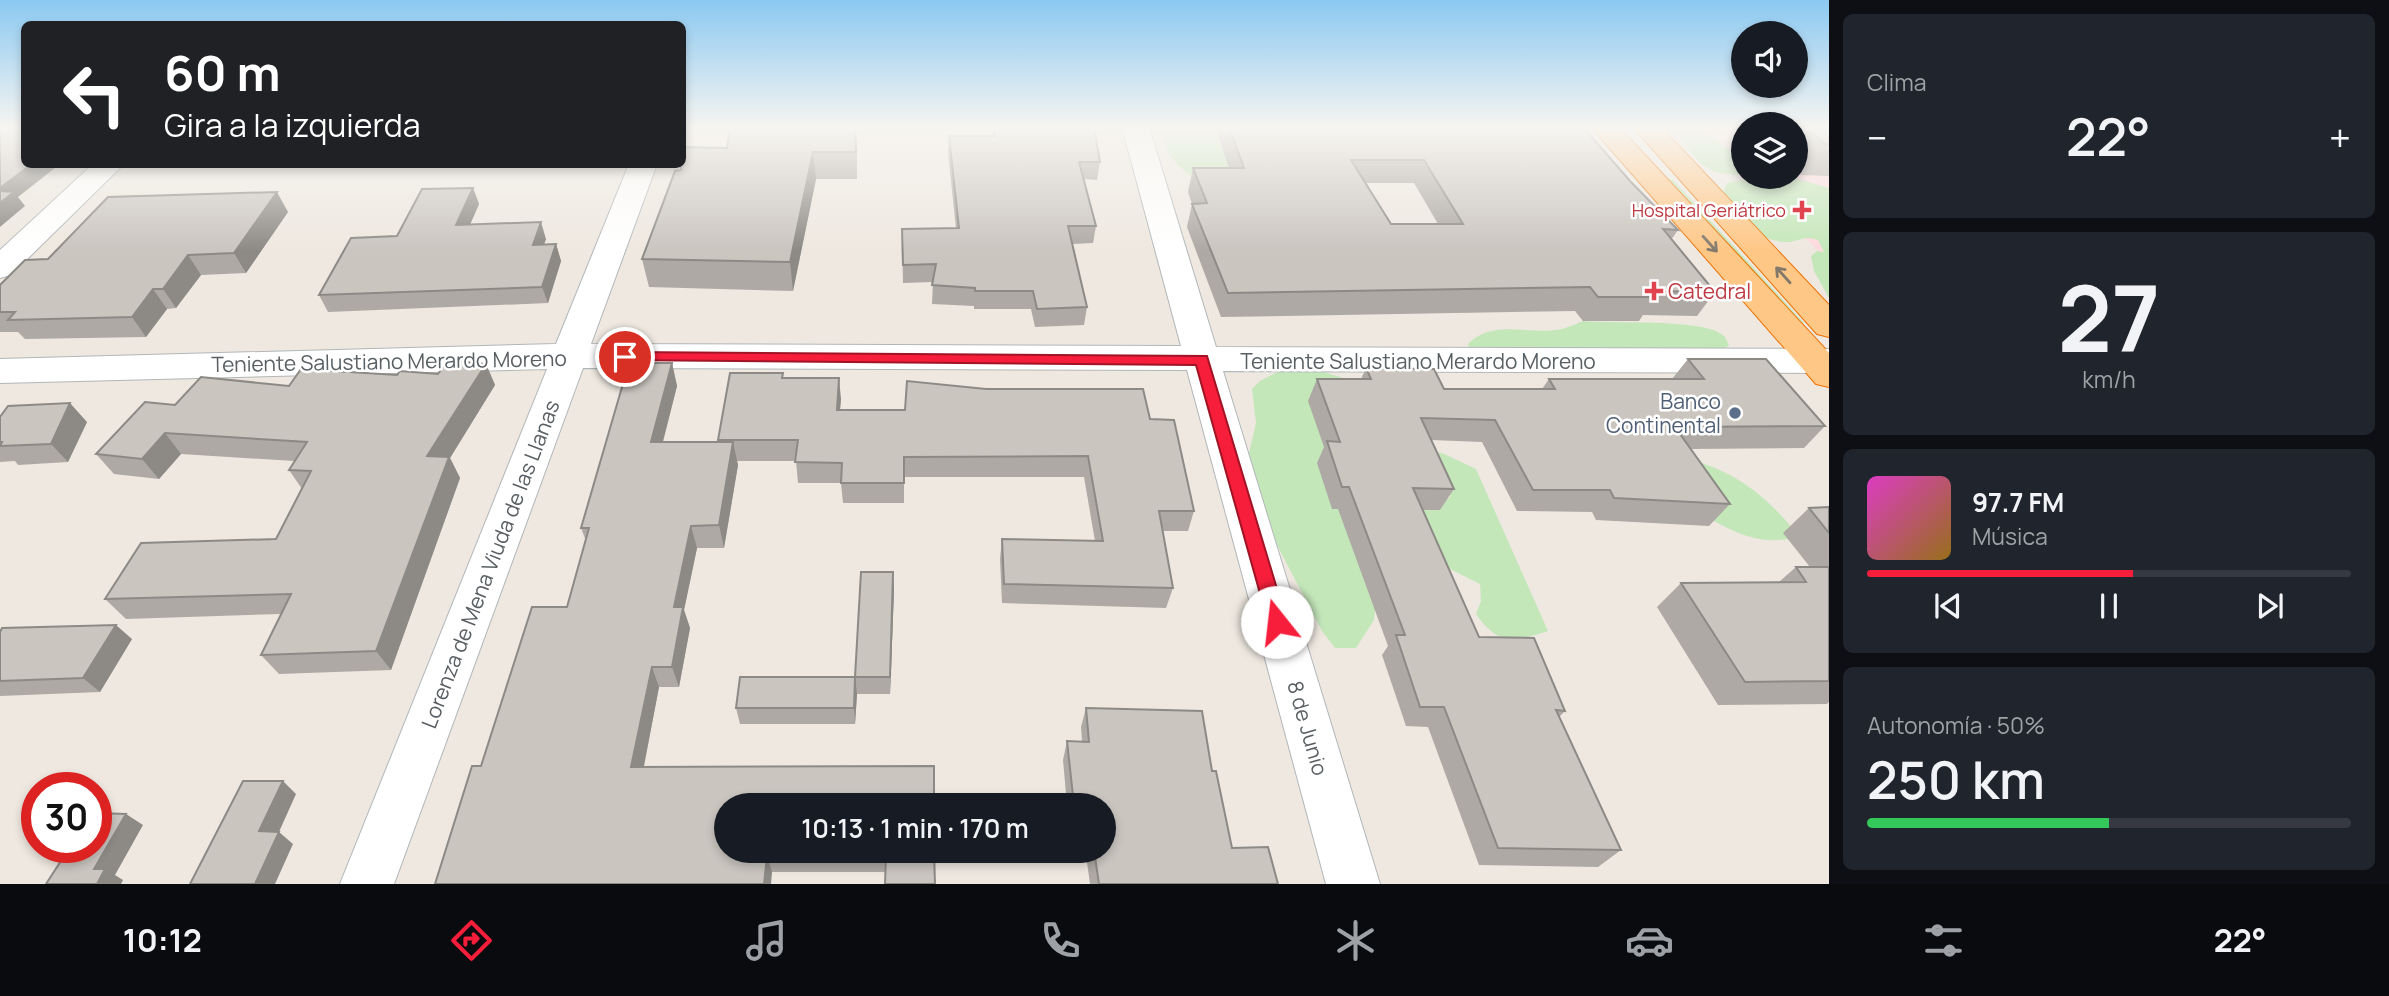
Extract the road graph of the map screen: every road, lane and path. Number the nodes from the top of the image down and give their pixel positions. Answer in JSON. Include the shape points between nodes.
{"nodes":[{"id":1,"x":106,"y":168,"type":"edge"},
{"id":2,"x":641,"y":168,"type":"edge"},
{"id":3,"x":1147,"y":168,"type":"edge"},
{"id":4,"x":1642,"y":168,"type":"edge"},
{"id":5,"x":1685,"y":168,"type":"edge"},
{"id":6,"x":0,"y":268,"type":"edge"},
{"id":7,"x":1829,"y":326,"type":"edge"},
{"id":8,"x":570,"y":356,"type":"junction"},
{"id":9,"x":1202,"y":360,"type":"junction"},
{"id":10,"x":1825,"y":366,"type":"edge"},
{"id":11,"x":0,"y":371,"type":"edge"},
{"id":12,"x":367,"y":884,"type":"edge"},
{"id":13,"x":1353,"y":884,"type":"edge"}],
"edges":[{"from":1,"to":6,"type":"street"},
{"from":2,"to":8,"type":"street","name":"Lorenza de Mena Viuda de las Llanas"},
{"from":3,"to":9,"type":"street","name":"8 de Junio"},
{"from":4,"to":10,"type":"highway","one_way":true},
{"from":7,"to":5,"type":"highway","one_way":true},
{"from":8,"to":9,"type":"street","name":"Teniente Salustiano Merardo Moreno"},
{"from":8,"to":11,"type":"street","name":"Teniente Salustiano Merardo Moreno"},
{"from":8,"to":12,"type":"street","name":"Lorenza de Mena Viuda de las Llanas"},
{"from":9,"to":10,"type":"street","name":"Teniente Salustiano Merardo Moreno"},
{"from":9,"to":13,"type":"street","name":"8 de Junio"}]}
